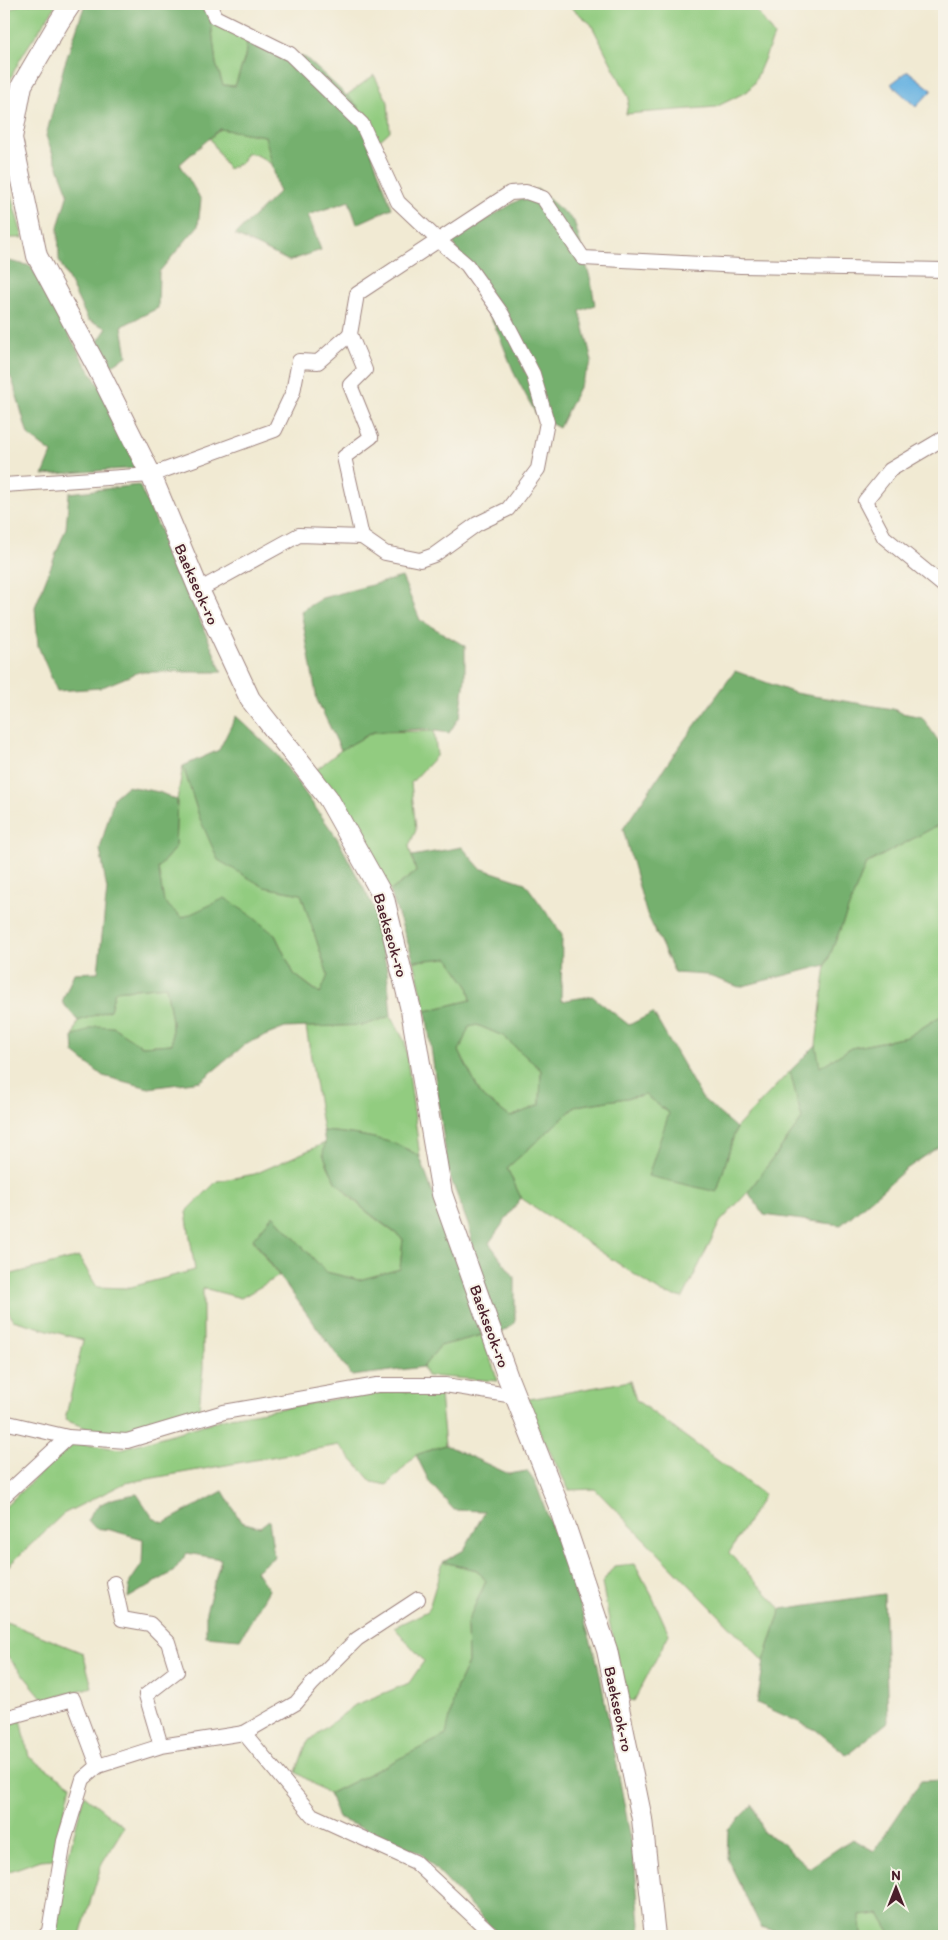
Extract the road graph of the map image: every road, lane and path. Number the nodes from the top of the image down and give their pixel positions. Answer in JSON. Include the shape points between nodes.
{"nodes":[{"id":1,"x":72,"y":4,"type":"edge"},
{"id":2,"x":208,"y":4,"type":"edge"},
{"id":3,"x":438,"y":240,"type":"junction"},
{"id":4,"x":944,"y":270,"type":"edge"},
{"id":5,"x":350,"y":334,"type":"junction"},
{"id":6,"x":944,"y":438,"type":"edge"},
{"id":7,"x":151,"y":475,"type":"junction"},
{"id":8,"x":4,"y":486,"type":"edge"},
{"id":9,"x":362,"y":537,"type":"junction"},
{"id":10,"x":944,"y":586,"type":"edge"},
{"id":11,"x":199,"y":590,"type":"junction"},
{"id":12,"x":514,"y":1396,"type":"junction"},
{"id":13,"x":4,"y":1422,"type":"edge"},
{"id":14,"x":68,"y":1437,"type":"junction"},
{"id":15,"x":4,"y":1496,"type":"edge"},
{"id":16,"x":114,"y":1583,"type":"dead end"},
{"id":17,"x":418,"y":1599,"type":"dead end"},
{"id":18,"x":4,"y":1721,"type":"edge"},
{"id":19,"x":244,"y":1733,"type":"junction"},
{"id":20,"x":161,"y":1746,"type":"junction"},
{"id":21,"x":98,"y":1766,"type":"junction"},
{"id":22,"x":45,"y":1936,"type":"edge"},
{"id":23,"x":494,"y":1936,"type":"edge"},
{"id":24,"x":655,"y":1936,"type":"edge"}],
"edges":[{"from":1,"to":7,"type":"street","name":"Baekseok-ro","via":[[22,85],[12,138],[37,256]]},
{"from":2,"to":3,"type":"street","via":[[215,17],[290,54],[362,124],[398,202]]},
{"from":3,"to":4,"type":"street","via":[[510,193],[526,192],[543,198],[583,258],[741,266]]},
{"from":3,"to":5,"type":"street","via":[[357,294]]},
{"from":3,"to":9,"type":"street","via":[[467,265],[502,314],[533,374],[547,422],[538,469],[508,509],[477,524],[434,555],[420,560],[385,553]]},
{"from":5,"to":7,"type":"street","via":[[318,362],[299,361],[293,392],[275,430]]},
{"from":5,"to":9,"type":"street","via":[[364,370],[350,385],[371,437],[344,458]]},
{"from":6,"to":10,"type":"street","via":[[890,470],[864,501],[884,537]]},
{"from":7,"to":8,"type":"street"},
{"from":7,"to":11,"type":"street","name":"Baekseok-ro"},
{"from":9,"to":11,"type":"street","via":[[299,535]]},
{"from":11,"to":12,"type":"street","name":"Baekseok-ro","via":[[250,698],[328,798],[384,898],[411,1010],[442,1194]]},
{"from":12,"to":14,"type":"street","via":[[445,1385],[377,1385],[224,1412],[127,1441]]},
{"from":12,"to":24,"type":"street","name":"Baekseok-ro","via":[[558,1504],[607,1650],[642,1819]]},
{"from":13,"to":14,"type":"street"},
{"from":14,"to":15,"type":"street"},
{"from":16,"to":20,"type":"street","via":[[122,1619],[150,1624],[168,1642],[176,1671],[146,1695]]},
{"from":17,"to":19,"type":"street","via":[[356,1639],[296,1703]]},
{"from":18,"to":21,"type":"street","via":[[72,1699]]},
{"from":19,"to":20,"type":"street"},
{"from":19,"to":23,"type":"street","via":[[312,1815],[415,1862]]},
{"from":20,"to":21,"type":"street"},
{"from":21,"to":22,"type":"street","via":[[83,1779],[69,1823],[49,1931]]}]}
